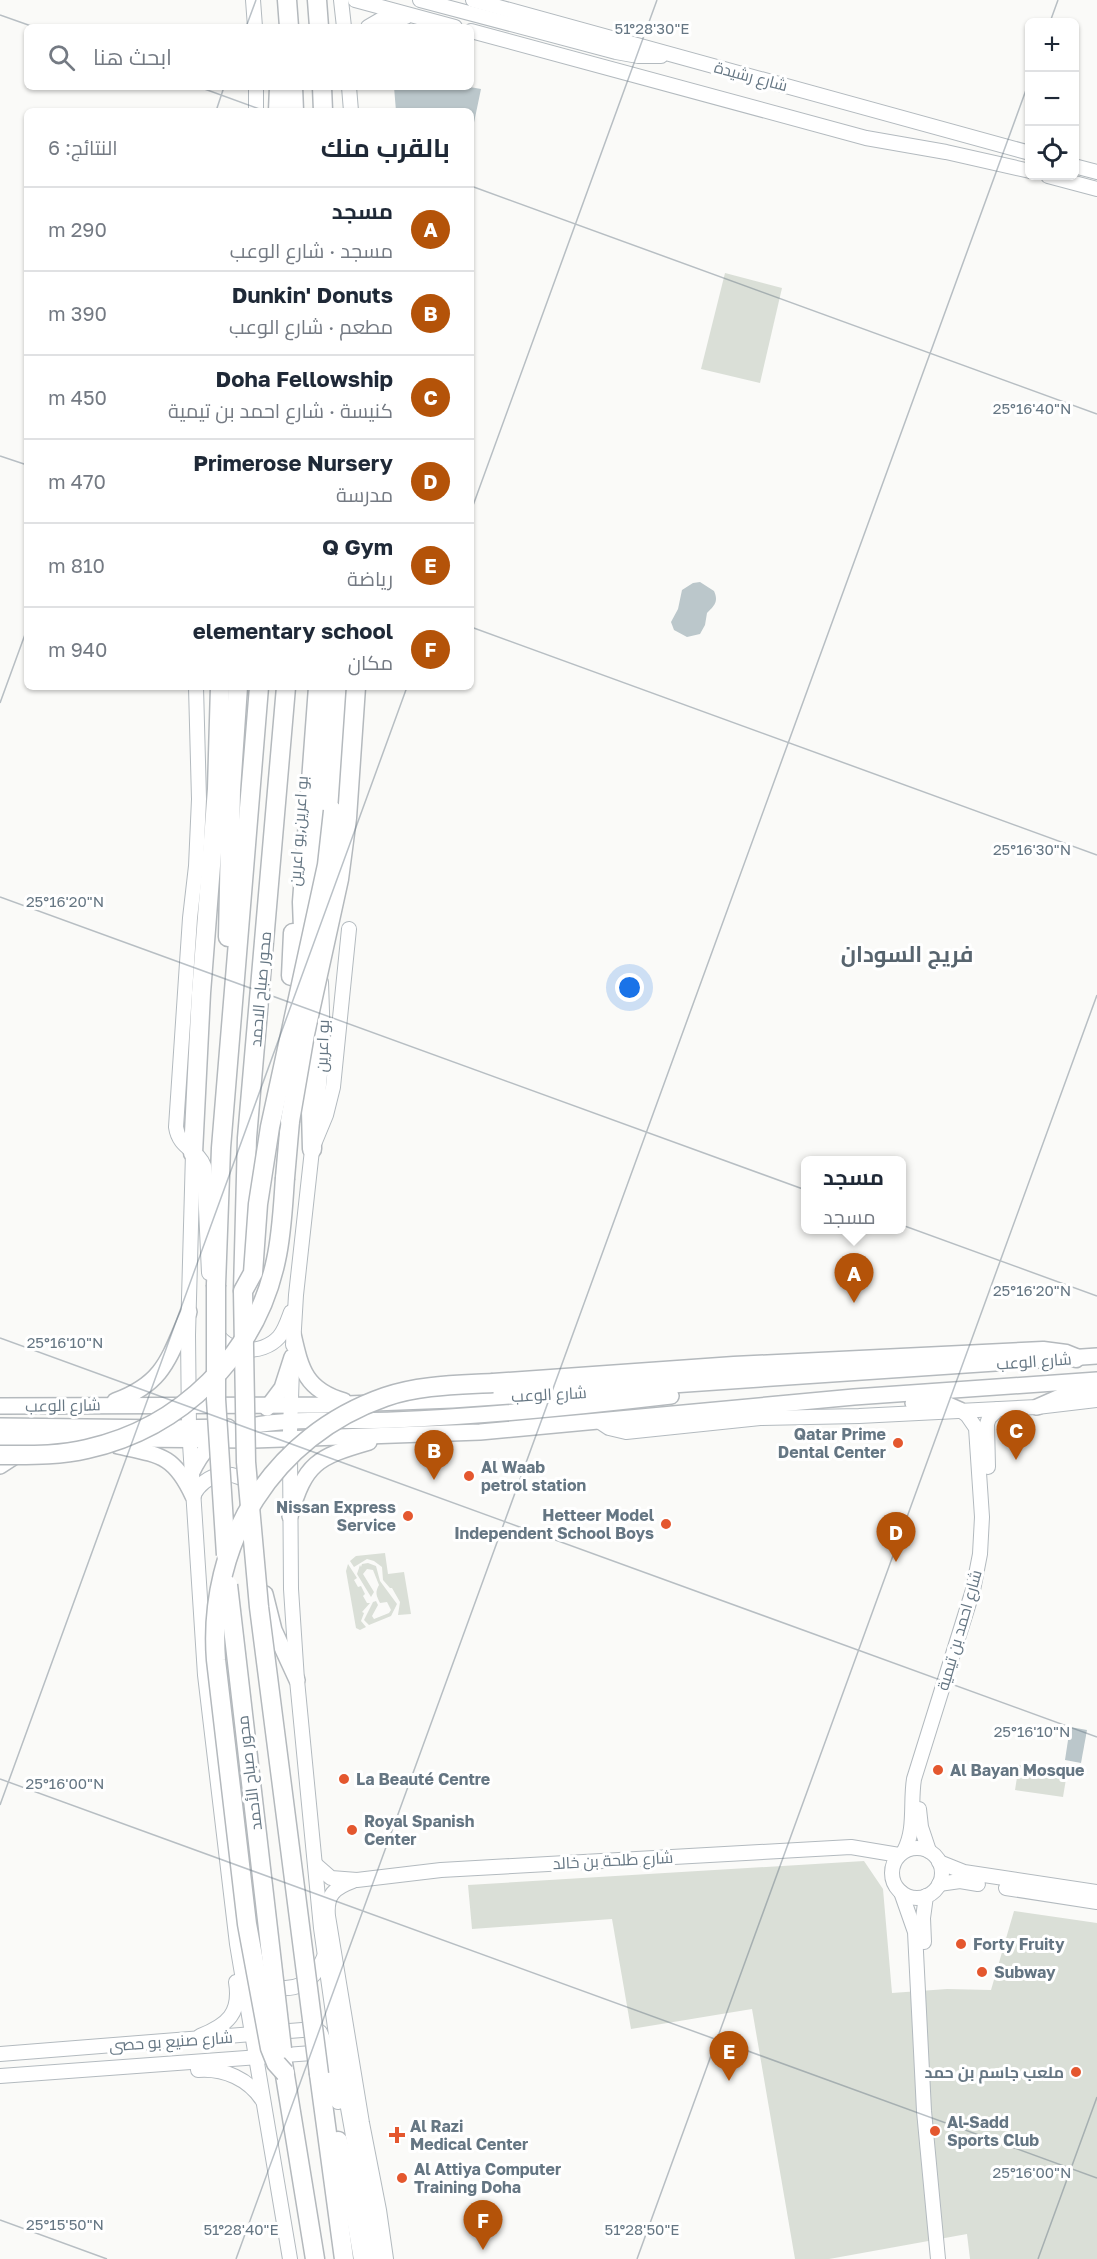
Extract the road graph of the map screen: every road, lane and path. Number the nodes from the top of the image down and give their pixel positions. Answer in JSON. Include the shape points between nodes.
{"nodes":[{"id":1,"x":246,"y":0,"type":"edge"},
{"id":2,"x":254,"y":0,"type":"edge"},
{"id":3,"x":262,"y":0,"type":"edge"},
{"id":4,"x":317,"y":0,"type":"edge"},
{"id":5,"x":341,"y":0,"type":"edge"},
{"id":6,"x":355,"y":0,"type":"edge"},
{"id":7,"x":420,"y":0,"type":"edge"},
{"id":8,"x":473,"y":0,"type":"edge"},
{"id":9,"x":495,"y":0,"type":"edge"},
{"id":10,"x":287,"y":2,"type":"edge"},
{"id":11,"x":411,"y":16,"type":"junction"},
{"id":12,"x":255,"y":22,"type":"edge"},
{"id":13,"x":277,"y":24,"type":"edge"},
{"id":14,"x":289,"y":24,"type":"edge"},
{"id":15,"x":319,"y":24,"type":"edge"},
{"id":16,"x":344,"y":24,"type":"edge"},
{"id":17,"x":374,"y":24,"type":"edge"},
{"id":18,"x":443,"y":24,"type":"edge"},
{"id":19,"x":579,"y":30,"type":"junction"},
{"id":20,"x":474,"y":32,"type":"edge"},
{"id":21,"x":672,"y":54,"type":"junction"},
{"id":22,"x":256,"y":90,"type":"edge"},
{"id":23,"x":279,"y":90,"type":"edge"},
{"id":24,"x":293,"y":90,"type":"edge"},
{"id":25,"x":322,"y":90,"type":"edge"},
{"id":26,"x":329,"y":90,"type":"edge"},
{"id":27,"x":349,"y":90,"type":"edge"},
{"id":28,"x":256,"y":108,"type":"edge"},
{"id":29,"x":278,"y":108,"type":"edge"},
{"id":30,"x":294,"y":108,"type":"edge"},
{"id":31,"x":323,"y":108,"type":"edge"},
{"id":32,"x":332,"y":108,"type":"edge"},
{"id":33,"x":351,"y":108,"type":"edge"},
{"id":34,"x":1025,"y":152,"type":"edge"},
{"id":35,"x":1079,"y":167,"type":"edge"},
{"id":36,"x":1025,"y":170,"type":"edge"},
{"id":37,"x":1097,"y":172,"type":"edge"},
{"id":38,"x":1063,"y":180,"type":"edge"},
{"id":39,"x":1097,"y":189,"type":"edge"},
{"id":40,"x":196,"y":690,"type":"edge"},
{"id":41,"x":209,"y":690,"type":"edge"},
{"id":42,"x":220,"y":690,"type":"edge"},
{"id":43,"x":238,"y":690,"type":"edge"},
{"id":44,"x":259,"y":690,"type":"edge"},
{"id":45,"x":286,"y":690,"type":"edge"},
{"id":46,"x":309,"y":690,"type":"edge"},
{"id":47,"x":318,"y":690,"type":"edge"},
{"id":48,"x":330,"y":690,"type":"edge"},
{"id":49,"x":343,"y":690,"type":"edge"},
{"id":50,"x":356,"y":690,"type":"edge"},
{"id":51,"x":213,"y":829,"type":"junction"},
{"id":52,"x":315,"y":932,"type":"junction"},
{"id":53,"x":236,"y":959,"type":"junction"},
{"id":54,"x":291,"y":976,"type":"joint"},
{"id":55,"x":290,"y":1121,"type":"junction"},
{"id":56,"x":312,"y":1149,"type":"junction"},
{"id":57,"x":193,"y":1153,"type":"junction"},
{"id":58,"x":243,"y":1292,"type":"junction"},
{"id":59,"x":296,"y":1295,"type":"junction"},
{"id":60,"x":189,"y":1312,"type":"junction"},
{"id":61,"x":212,"y":1323,"type":"junction"},
{"id":62,"x":293,"y":1334,"type":"junction"},
{"id":63,"x":1097,"y":1356,"type":"edge"},
{"id":64,"x":292,"y":1358,"type":"junction"},
{"id":65,"x":1076,"y":1358,"type":"junction"},
{"id":66,"x":1097,"y":1380,"type":"edge"},
{"id":67,"x":697,"y":1384,"type":"junction"},
{"id":68,"x":1097,"y":1390,"type":"edge"},
{"id":69,"x":854,"y":1396,"type":"junction"},
{"id":70,"x":1097,"y":1400,"type":"edge"},
{"id":71,"x":107,"y":1404,"type":"junction"},
{"id":72,"x":271,"y":1404,"type":"junction"},
{"id":73,"x":290,"y":1404,"type":"junction"},
{"id":74,"x":355,"y":1404,"type":"junction"},
{"id":75,"x":172,"y":1405,"type":"junction"},
{"id":76,"x":189,"y":1405,"type":"junction"},
{"id":77,"x":216,"y":1405,"type":"junction"},
{"id":78,"x":0,"y":1406,"type":"edge"},
{"id":79,"x":1037,"y":1407,"type":"junction"},
{"id":80,"x":998,"y":1409,"type":"junction"},
{"id":81,"x":960,"y":1410,"type":"junction"},
{"id":82,"x":290,"y":1422,"type":"junction"},
{"id":83,"x":308,"y":1422,"type":"junction"},
{"id":84,"x":600,"y":1422,"type":"junction"},
{"id":85,"x":0,"y":1426,"type":"edge"},
{"id":86,"x":173,"y":1428,"type":"junction"},
{"id":87,"x":243,"y":1429,"type":"junction"},
{"id":88,"x":189,"y":1434,"type":"junction"},
{"id":89,"x":395,"y":1434,"type":"junction"},
{"id":90,"x":38,"y":1437,"type":"junction"},
{"id":91,"x":0,"y":1438,"type":"edge"},
{"id":92,"x":80,"y":1438,"type":"junction"},
{"id":93,"x":315,"y":1438,"type":"junction"},
{"id":94,"x":290,"y":1439,"type":"junction"},
{"id":95,"x":215,"y":1440,"type":"junction"},
{"id":96,"x":25,"y":1449,"type":"junction"},
{"id":97,"x":0,"y":1455,"type":"edge"},
{"id":98,"x":0,"y":1466,"type":"edge"},
{"id":99,"x":33,"y":1467,"type":"dead end"},
{"id":100,"x":191,"y":1474,"type":"junction"},
{"id":101,"x":256,"y":1491,"type":"junction"},
{"id":102,"x":193,"y":1496,"type":"junction"},
{"id":103,"x":290,"y":1516,"type":"junction"},
{"id":104,"x":297,"y":1680,"type":"junction"},
{"id":105,"x":869,"y":1850,"type":"junction"},
{"id":106,"x":929,"y":1851,"type":"junction"},
{"id":107,"x":902,"y":1853,"type":"junction"},
{"id":108,"x":939,"y":1862,"type":"junction"},
{"id":109,"x":315,"y":1864,"type":"junction"},
{"id":110,"x":357,"y":1880,"type":"junction"},
{"id":111,"x":939,"y":1884,"type":"junction"},
{"id":112,"x":897,"y":1888,"type":"junction"},
{"id":113,"x":1097,"y":1892,"type":"edge"},
{"id":114,"x":926,"y":1896,"type":"junction"},
{"id":115,"x":1097,"y":1902,"type":"edge"},
{"id":116,"x":237,"y":1944,"type":"junction"},
{"id":117,"x":324,"y":1957,"type":"junction"},
{"id":118,"x":254,"y":2035,"type":"junction"},
{"id":119,"x":190,"y":2040,"type":"junction"},
{"id":120,"x":332,"y":2049,"type":"junction"},
{"id":121,"x":0,"y":2054,"type":"edge"},
{"id":122,"x":257,"y":2058,"type":"junction"},
{"id":123,"x":106,"y":2070,"type":"junction"},
{"id":124,"x":285,"y":2073,"type":"junction"},
{"id":125,"x":0,"y":2076,"type":"edge"},
{"id":126,"x":322,"y":2101,"type":"junction"},
{"id":127,"x":265,"y":2103,"type":"junction"},
{"id":128,"x":290,"y":2259,"type":"edge"},
{"id":129,"x":315,"y":2259,"type":"edge"},
{"id":130,"x":344,"y":2259,"type":"edge"},
{"id":131,"x":363,"y":2259,"type":"edge"},
{"id":132,"x":375,"y":2259,"type":"edge"},
{"id":133,"x":386,"y":2259,"type":"edge"},
{"id":134,"x":938,"y":2259,"type":"edge"},
{"id":135,"x":946,"y":2259,"type":"edge"}],
"edges":[{"from":1,"to":12,"type":"street"},
{"from":2,"to":12,"type":"street"},
{"from":3,"to":12,"type":"street"},
{"from":4,"to":15,"type":"highway"},
{"from":5,"to":16,"type":"street"},
{"from":6,"to":11,"type":"street"},
{"from":7,"to":21,"type":"street","via":[[628,55]]},
{"from":8,"to":19,"type":"street","name":"شارع رشيدة"},
{"from":9,"to":19,"type":"street"},
{"from":10,"to":13,"type":"highway"},
{"from":10,"to":14,"type":"highway"},
{"from":11,"to":17,"type":"street"},
{"from":11,"to":18,"type":"street"},
{"from":19,"to":21,"type":"street","name":"شارع رشيدة"},
{"from":20,"to":36,"type":"street","name":"شارع رشيدة","via":[[866,138]]},
{"from":21,"to":34,"type":"street","name":"شارع رشيدة"},
{"from":22,"to":28,"type":"street"},
{"from":23,"to":29,"type":"highway"},
{"from":24,"to":30,"type":"highway"},
{"from":25,"to":31,"type":"highway"},
{"from":26,"to":32,"type":"street"},
{"from":27,"to":33,"type":"street"},
{"from":35,"to":37,"type":"street"},
{"from":38,"to":39,"type":"street"},
{"from":40,"to":57,"type":"street","via":[[196,866],[177,1134]]},
{"from":41,"to":51,"type":"highway"},
{"from":42,"to":51,"type":"highway"},
{"from":43,"to":53,"type":"highway","via":[[227,918],[228,937]]},
{"from":44,"to":53,"type":"highway"},
{"from":45,"to":58,"type":"highway","name":"محور صباح الاحمد","via":[[247,1138]]},
{"from":46,"to":54,"type":"highway","name":"بو اعرين,بو اعرين","via":[[295,847]]},
{"from":47,"to":56,"type":"highway","via":[[302,902]]},
{"from":48,"to":52,"type":"street","name":"بو اعرين","via":[[317,841]]},
{"from":49,"to":58,"type":"highway","bridge":true,"via":[[327,866],[270,1127],[258,1204],[253,1273]]},
{"from":50,"to":55,"type":"highway","bridge":true,"via":[[339,879]]},
{"from":51,"to":57,"type":"highway"},
{"from":52,"to":56,"type":"street","name":"بو اعرين","via":[[323,1041]]},
{"from":52,"to":56,"type":"street","via":[[333,945],[349,929],[333,1087]]},
{"from":53,"to":124,"type":"highway","name":"محور صباح الأحمد","bridge":true,"via":[[221,1148],[216,1399],[229,1610]]},
{"from":54,"to":55,"type":"highway","name":"بو اعرين","bridge":true},
{"from":55,"to":97,"type":"highway","bridge":true,"via":[[283,1218],[273,1273],[248,1332],[216,1377],[186,1404],[137,1434],[61,1453]]},
{"from":56,"to":59,"type":"street","name":"بو اعرين"},
{"from":57,"to":60,"type":"street"},
{"from":57,"to":61,"type":"street","via":[[204,1166]]},
{"from":58,"to":126,"type":"highway","name":"محور صباح الأحمد","bridge":true,"via":[[246,1462],[259,1606]]},
{"from":59,"to":61,"type":"street","via":[[283,1332],[265,1346],[247,1350],[230,1347],[218,1337]]},
{"from":59,"to":62,"type":"street","name":"بو اعرين"},
{"from":60,"to":71,"type":"main road","via":[[158,1375],[135,1393]]},
{"from":60,"to":76,"type":"street"},
{"from":61,"to":77,"type":"main road"},
{"from":62,"to":64,"type":"street","name":"بو اعرين"},
{"from":62,"to":74,"type":"main road","via":[[299,1362],[310,1381],[329,1396]]},
{"from":63,"to":65,"type":"main road","name":"شارع الوعب"},
{"from":64,"to":72,"type":"main road","via":[[282,1388]]},
{"from":64,"to":73,"type":"street","name":"بو اعرين"},
{"from":65,"to":67,"type":"main road","name":"شارع الوعب"},
{"from":65,"to":124,"type":"highway","bridge":true,"via":[[1043,1351],[745,1365],[431,1387],[367,1404],[328,1424],[285,1460],[255,1498],[238,1528],[215,1618],[247,1924],[270,2048]]},
{"from":66,"to":69,"type":"main road","name":"شارع الوعب"},
{"from":67,"to":74,"type":"main road","name":"شارع الوعب"},
{"from":67,"to":83,"type":"main road","via":[[681,1395],[539,1411]]},
{"from":68,"to":79,"type":"main road","via":[[1071,1392]]},
{"from":69,"to":81,"type":"main road","via":[[885,1404],[942,1402]]},
{"from":69,"to":84,"type":"main road","name":"شارع الوعب"},
{"from":70,"to":79,"type":"street","name":"شارع الوعب"},
{"from":71,"to":75,"type":"main road","name":"شارع الوعب"},
{"from":71,"to":78,"type":"main road","name":"شارع الوعب"},
{"from":72,"to":73,"type":"main road","name":"شارع الوعب"},
{"from":72,"to":77,"type":"main road","name":"شارع الوعب"},
{"from":72,"to":87,"type":"main road"},
{"from":73,"to":74,"type":"main road","name":"شارع الوعب"},
{"from":73,"to":82,"type":"street"},
{"from":75,"to":76,"type":"main road","name":"شارع الوعب"},
{"from":75,"to":86,"type":"main road","via":[[182,1416]]},
{"from":76,"to":77,"type":"main road","name":"شارع الوعب"},
{"from":76,"to":87,"type":"main road"},
{"from":76,"to":88,"type":"street","name":"محور صباح الأحمد"},
{"from":77,"to":87,"type":"main road","via":[[222,1415]]},
{"from":79,"to":80,"type":"street","name":"شارع الوعب"},
{"from":80,"to":81,"type":"street","name":"شارع الوعب"},
{"from":80,"to":106,"type":"street","name":"شارع احمد بن تيمية","via":[[989,1418],[986,1431],[990,1517],[987,1563],[921,1791],[920,1820]]},
{"from":81,"to":84,"type":"street","name":"شارع الوعب","via":[[747,1419],[626,1432]]},
{"from":81,"to":107,"type":"street","name":"شارع احمد بن تيمية","via":[[976,1428],[982,1517],[980,1554],[973,1590],[914,1779],[911,1836]]},
{"from":82,"to":83,"type":"main road"},
{"from":82,"to":87,"type":"main road"},
{"from":82,"to":94,"type":"street"},
{"from":83,"to":93,"type":"main road","via":[[302,1426],[302,1432]]},
{"from":84,"to":89,"type":"main road","name":"شارع الوعب"},
{"from":85,"to":86,"type":"main road"},
{"from":86,"to":88,"type":"main road"},
{"from":87,"to":88,"type":"main road"},
{"from":87,"to":94,"type":"main road","name":"شارع الوعب"},
{"from":87,"to":95,"type":"main road"},
{"from":87,"to":101,"type":"main road"},
{"from":88,"to":92,"type":"main road","name":"شارع الوعب"},
{"from":88,"to":95,"type":"main road","name":"شارع الوعب"},
{"from":88,"to":100,"type":"street","name":"محور صباح الأحمد"},
{"from":89,"to":93,"type":"main road","name":"شارع الوعب"},
{"from":89,"to":103,"type":"main road","via":[[317,1462],[303,1480]]},
{"from":90,"to":91,"type":"main road","name":"شارع الوعب"},
{"from":90,"to":92,"type":"main road","name":"شارع الوعب"},
{"from":90,"to":96,"type":"main road"},
{"from":92,"to":102,"type":"main road","via":[[144,1451],[169,1461],[183,1475]]},
{"from":93,"to":94,"type":"main road","name":"شارع الوعب"},
{"from":94,"to":103,"type":"street"},
{"from":95,"to":100,"type":"main road","via":[[204,1450]]},
{"from":96,"to":98,"type":"main road"},
{"from":96,"to":99,"type":"main road"},
{"from":100,"to":102,"type":"street","name":"محور صباح الأحمد"},
{"from":101,"to":102,"type":"street","via":[[242,1478],[223,1474],[204,1481]]},
{"from":101,"to":104,"type":"main road","via":[[266,1602]]},
{"from":102,"to":116,"type":"street","name":"محور صباح الأحمد","via":[[205,1675]]},
{"from":103,"to":104,"type":"street"},
{"from":104,"to":109,"type":"street"},
{"from":105,"to":107,"type":"street","name":"شارع طلحة بن خالد"},
{"from":105,"to":110,"type":"street","name":"شارع طلحة بن خالد","via":[[851,1847],[590,1861],[441,1870]]},
{"from":105,"to":112,"type":"street"},
{"from":106,"to":107,"type":"street","via":[[916,1848]]},
{"from":106,"to":108,"type":"street"},
{"from":107,"to":112,"type":"street","via":[[892,1871]]},
{"from":108,"to":111,"type":"street"},
{"from":108,"to":113,"type":"street","via":[[964,1872]]},
{"from":109,"to":110,"type":"street","name":"شارع طلحة بن خالد","via":[[332,1878]]},
{"from":109,"to":117,"type":"street"},
{"from":110,"to":133,"type":"street","name":"شارع طلحة بن خالد","via":[[334,1890],[328,1903],[329,1927]]},
{"from":111,"to":114,"type":"street"},
{"from":111,"to":115,"type":"street","via":[[965,1882]]},
{"from":112,"to":114,"type":"street","via":[[913,1897]]},
{"from":112,"to":134,"type":"street","via":[[915,1932],[924,2111]]},
{"from":114,"to":135,"type":"street","via":[[923,1927],[932,2110]]},
{"from":116,"to":117,"type":"street","via":[[257,1978],[271,1986],[286,1988],[310,1980]]},
{"from":116,"to":118,"type":"street","name":"محور صباح الأحمد"},
{"from":116,"to":119,"type":"street","via":[[233,1958],[238,1994],[235,2011],[221,2026]]},
{"from":117,"to":120,"type":"street"},
{"from":118,"to":119,"type":"street","name":"شارع صنيع بو حصى"},
{"from":118,"to":120,"type":"street","name":"شارع صنيع بو حصى","via":[[315,2029]]},
{"from":118,"to":122,"type":"street","name":"محور صباح الأحمد"},
{"from":119,"to":121,"type":"street","name":"شارع صنيع بو حصى"},
{"from":120,"to":122,"type":"street","name":"شارع صنيع بو حصى"},
{"from":120,"to":132,"type":"street","name":"شارع صنيع بو حصى","via":[[358,2198],[370,2226]]},
{"from":122,"to":123,"type":"street","name":"شارع صنيع بو حصى"},
{"from":122,"to":127,"type":"street","name":"محور صباح الأحمد"},
{"from":123,"to":125,"type":"street","name":"شارع صنيع بو حصى"},
{"from":123,"to":127,"type":"street","via":[[122,2074],[213,2070],[243,2080]]},
{"from":124,"to":129,"type":"highway","name":"محور صباح الأحمد"},
{"from":126,"to":130,"type":"highway","name":"محور صباح الأحمد"},
{"from":126,"to":131,"type":"highway","via":[[331,2115],[338,2141]]},
{"from":127,"to":128,"type":"street","name":"محور صباح الأحمد"}]}
